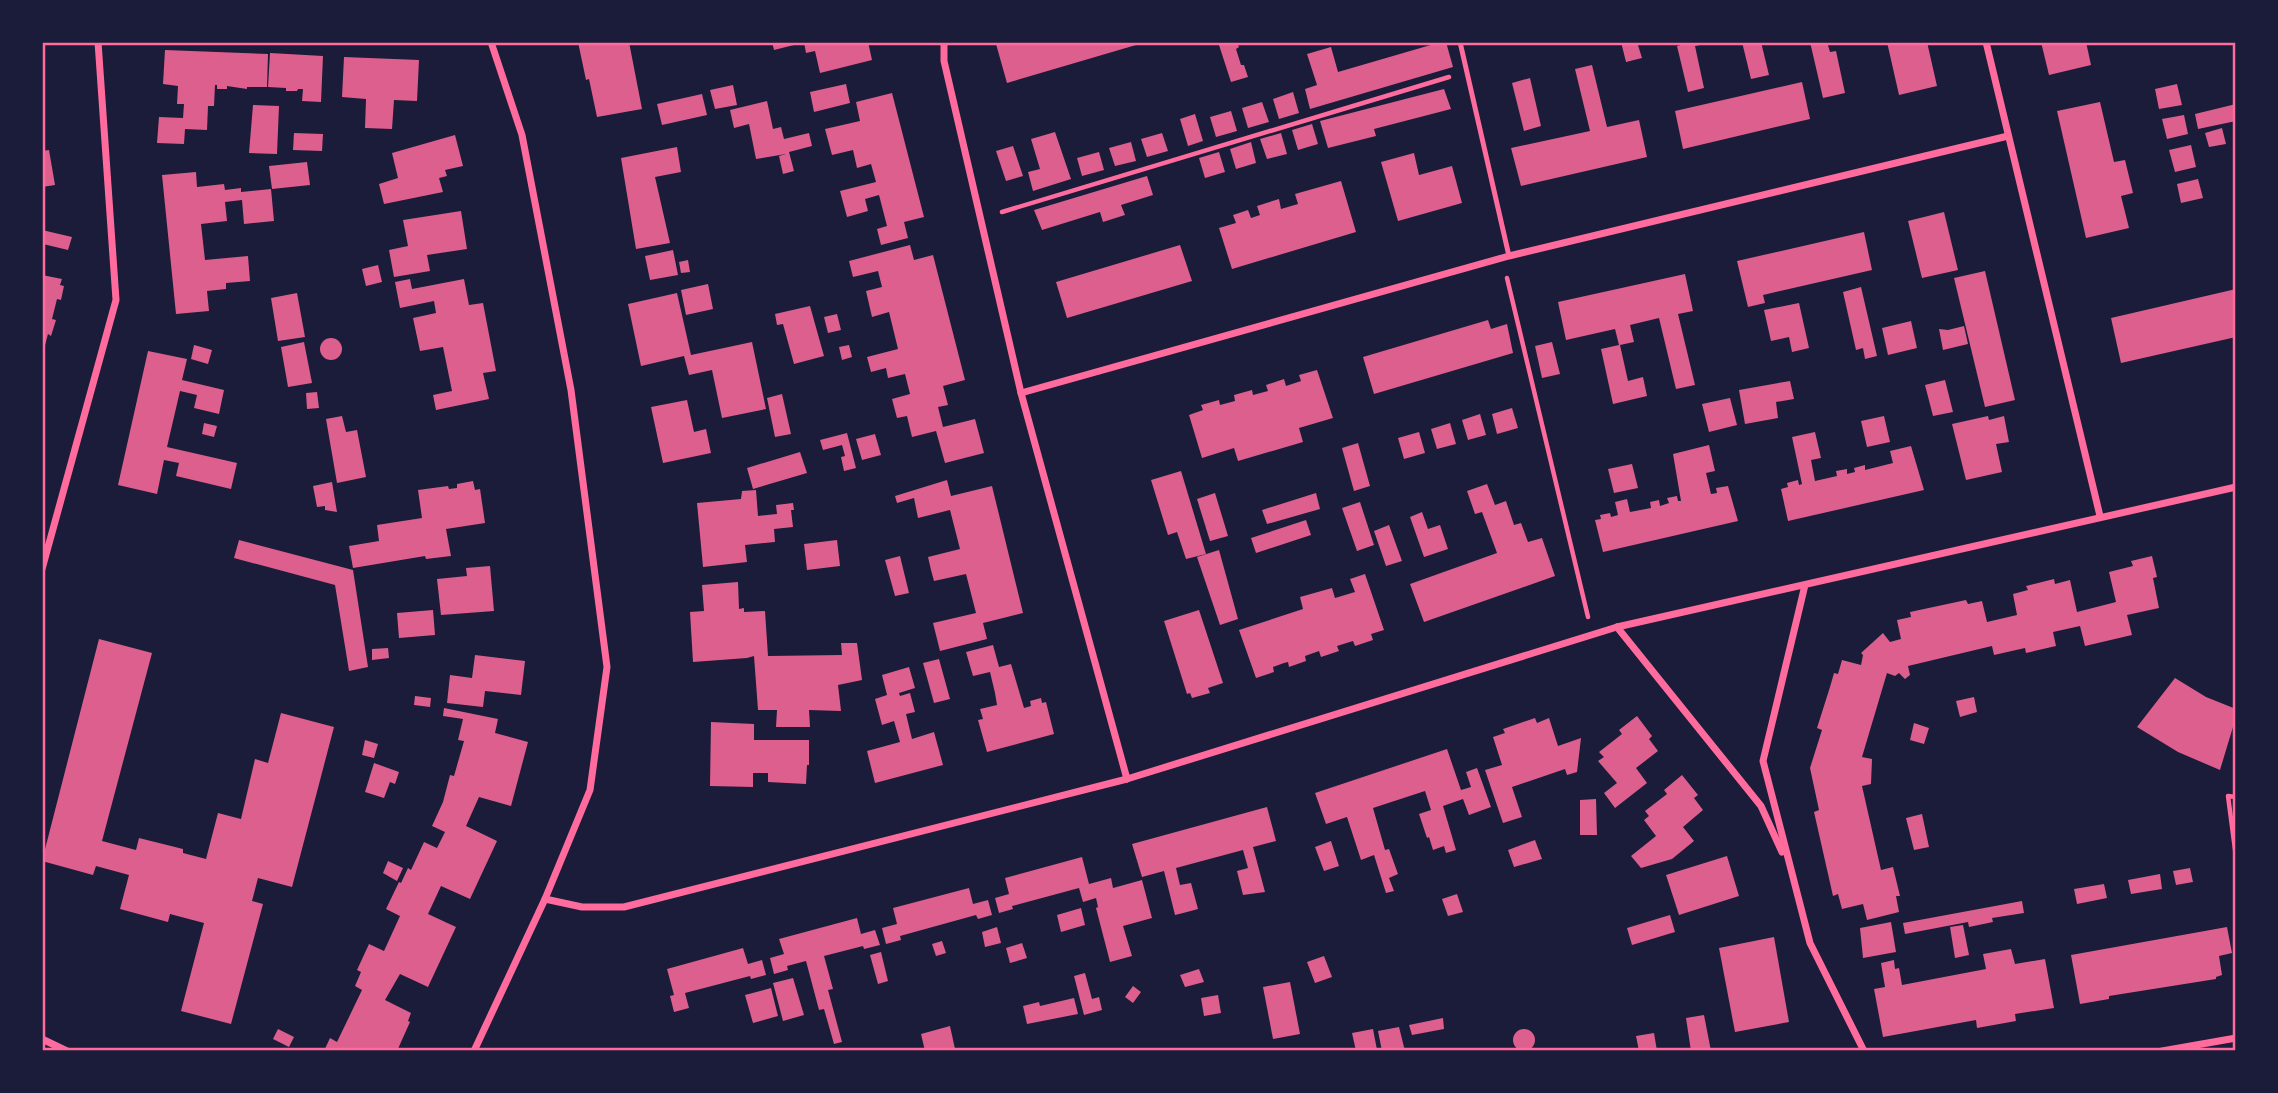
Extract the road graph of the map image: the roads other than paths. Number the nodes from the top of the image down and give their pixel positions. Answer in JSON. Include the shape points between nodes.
{"nodes":[{"id":1,"x":98,"y":42,"type":"edge"},
{"id":2,"x":491,"y":42,"type":"edge"},
{"id":3,"x":944,"y":42,"type":"edge"},
{"id":4,"x":1460,"y":42,"type":"edge"},
{"id":5,"x":1986,"y":42,"type":"edge"},
{"id":6,"x":2008,"y":136,"type":"junction"},
{"id":7,"x":1506,"y":257,"type":"junction"},
{"id":8,"x":1021,"y":393,"type":"junction"},
{"id":9,"x":2236,"y":487,"type":"edge"},
{"id":10,"x":2100,"y":516,"type":"junction"},
{"id":11,"x":42,"y":569,"type":"edge"},
{"id":12,"x":1805,"y":585,"type":"junction"},
{"id":13,"x":1617,"y":626,"type":"junction"},
{"id":14,"x":1127,"y":779,"type":"junction"},
{"id":15,"x":1790,"y":868,"type":"junction"},
{"id":16,"x":545,"y":899,"type":"junction"},
{"id":17,"x":2236,"y":1038,"type":"edge"},
{"id":18,"x":42,"y":1039,"type":"edge"},
{"id":19,"x":67,"y":1051,"type":"edge"},
{"id":20,"x":474,"y":1051,"type":"edge"},
{"id":21,"x":1864,"y":1051,"type":"edge"},
{"id":22,"x":2162,"y":1051,"type":"edge"}],
"edges":[{"from":1,"to":11,"type":"street","via":[[116,300]]},
{"from":2,"to":16,"type":"street","via":[[522,135],[571,390],[607,667],[590,790]]},
{"from":3,"to":8,"type":"street","via":[[944,61]]},
{"from":4,"to":7,"type":"lane"},
{"from":5,"to":6,"type":"street"},
{"from":6,"to":7,"type":"street"},
{"from":6,"to":10,"type":"street"},
{"from":7,"to":8,"type":"street"},
{"from":8,"to":14,"type":"street"},
{"from":9,"to":10,"type":"street"},
{"from":10,"to":12,"type":"street"},
{"from":12,"to":13,"type":"street"},
{"from":12,"to":15,"type":"street","via":[[1763,761]]},
{"from":13,"to":14,"type":"street"},
{"from":13,"to":15,"type":"street","via":[[1761,806]]},
{"from":14,"to":16,"type":"street","via":[[624,907],[582,907]]},
{"from":15,"to":21,"type":"street","via":[[1810,943]]},
{"from":16,"to":20,"type":"street"},
{"from":17,"to":22,"type":"street"},
{"from":18,"to":19,"type":"street"}]}
